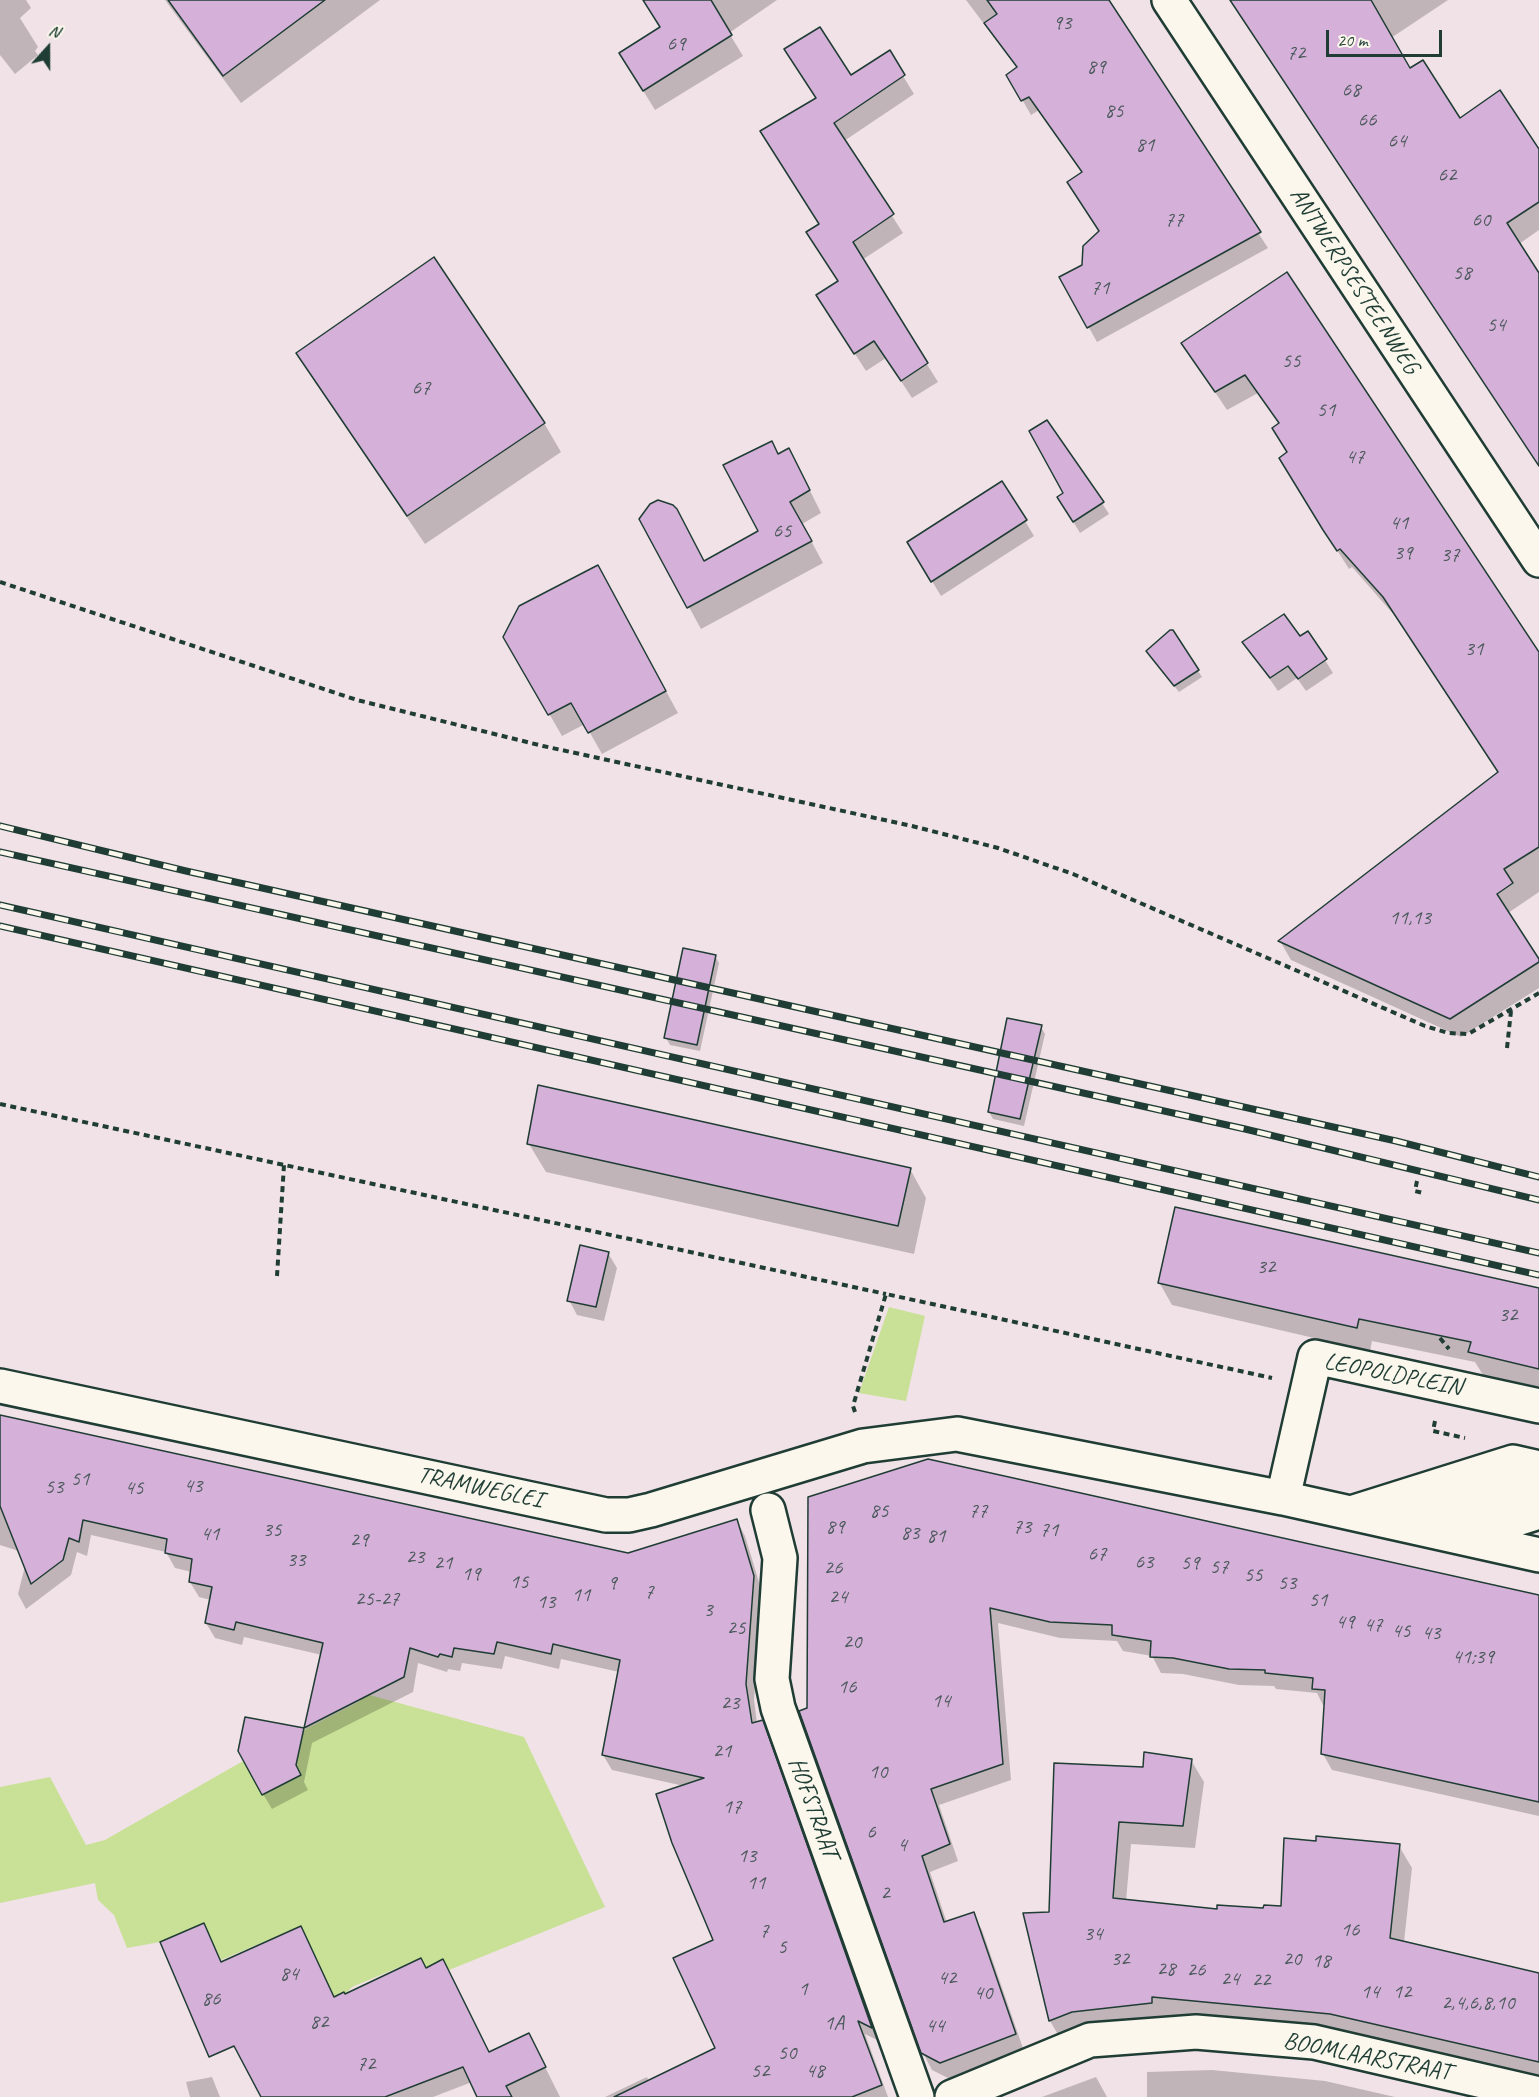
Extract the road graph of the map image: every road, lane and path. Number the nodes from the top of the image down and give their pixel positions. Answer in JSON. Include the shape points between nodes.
{"nodes":[{"id":1,"x":1169,"y":0,"type":"edge"},
{"id":2,"x":1539,"y":560,"type":"edge"},
{"id":3,"x":0,"y":582,"type":"edge"},
{"id":4,"x":1539,"y":993,"type":"edge"},
{"id":5,"x":1511,"y":1010,"type":"junction"},
{"id":6,"x":1507,"y":1048,"type":"dead end"},
{"id":7,"x":0,"y":1104,"type":"edge"},
{"id":8,"x":284,"y":1165,"type":"junction"},
{"id":9,"x":1417,"y":1181,"type":"dead end"},
{"id":10,"x":1423,"y":1193,"type":"dead end"},
{"id":11,"x":277,"y":1276,"type":"dead end"},
{"id":12,"x":886,"y":1294,"type":"junction"},
{"id":13,"x":1311,"y":1371,"type":"junction"},
{"id":14,"x":0,"y":1386,"type":"edge"},
{"id":15,"x":1539,"y":1406,"type":"edge"},
{"id":16,"x":863,"y":1446,"type":"junction"},
{"id":17,"x":1539,"y":1468,"type":"edge"},
{"id":18,"x":1539,"y":1483,"type":"edge"},
{"id":19,"x":1283,"y":1498,"type":"junction"},
{"id":20,"x":768,"y":1510,"type":"dead end"},
{"id":21,"x":1539,"y":1512,"type":"edge"},
{"id":22,"x":1352,"y":1513,"type":"junction"},
{"id":23,"x":1406,"y":1525,"type":"junction"},
{"id":24,"x":1459,"y":1537,"type":"junction"},
{"id":25,"x":1530,"y":1548,"type":"edge"},
{"id":26,"x":1539,"y":2094,"type":"edge"},
{"id":27,"x":917,"y":2097,"type":"edge"},
{"id":28,"x":952,"y":2097,"type":"edge"}],
"edges":[{"from":1,"to":2,"type":"street","name":"ANTWERPSESTEENWEG"},
{"from":3,"to":5,"type":"path","via":[[357,700],[998,848],[1072,874],[1414,1022],[1448,1033],[1468,1034]]},
{"from":4,"to":5,"type":"path"},
{"from":5,"to":6,"type":"path"},
{"from":7,"to":8,"type":"path"},
{"from":8,"to":11,"type":"path"},
{"from":8,"to":12,"type":"path"},
{"from":9,"to":10,"type":"path","via":[[1415,1191]]},
{"from":12,"to":13,"type":"path"},
{"from":12,"to":16,"type":"path","via":[[853,1406]]},
{"from":13,"to":15,"type":"street","name":"LEOPOLDPLEIN"},
{"from":13,"to":19,"type":"street","name":"LEOPOLDPLEIN"},
{"from":14,"to":16,"type":"street","name":"TRAMWEGLEI","via":[[606,1515],[651,1510]]},
{"from":16,"to":19,"type":"street","name":"TRAMWEGLEI","via":[[957,1434]]},
{"from":17,"to":22,"type":"street","via":[[1513,1462]]},
{"from":18,"to":23,"type":"street"},
{"from":19,"to":22,"type":"street"},
{"from":20,"to":27,"type":"street","name":"HOFSTRAAT","via":[[780,1558],[772,1679],[778,1708]]},
{"from":21,"to":24,"type":"street"},
{"from":22,"to":23,"type":"street"},
{"from":23,"to":24,"type":"street"},
{"from":24,"to":25,"type":"street"},
{"from":26,"to":28,"type":"street","name":"BOOMLAARSTRAAT","via":[[1314,2042],[1196,2032],[1090,2040]]}]}
